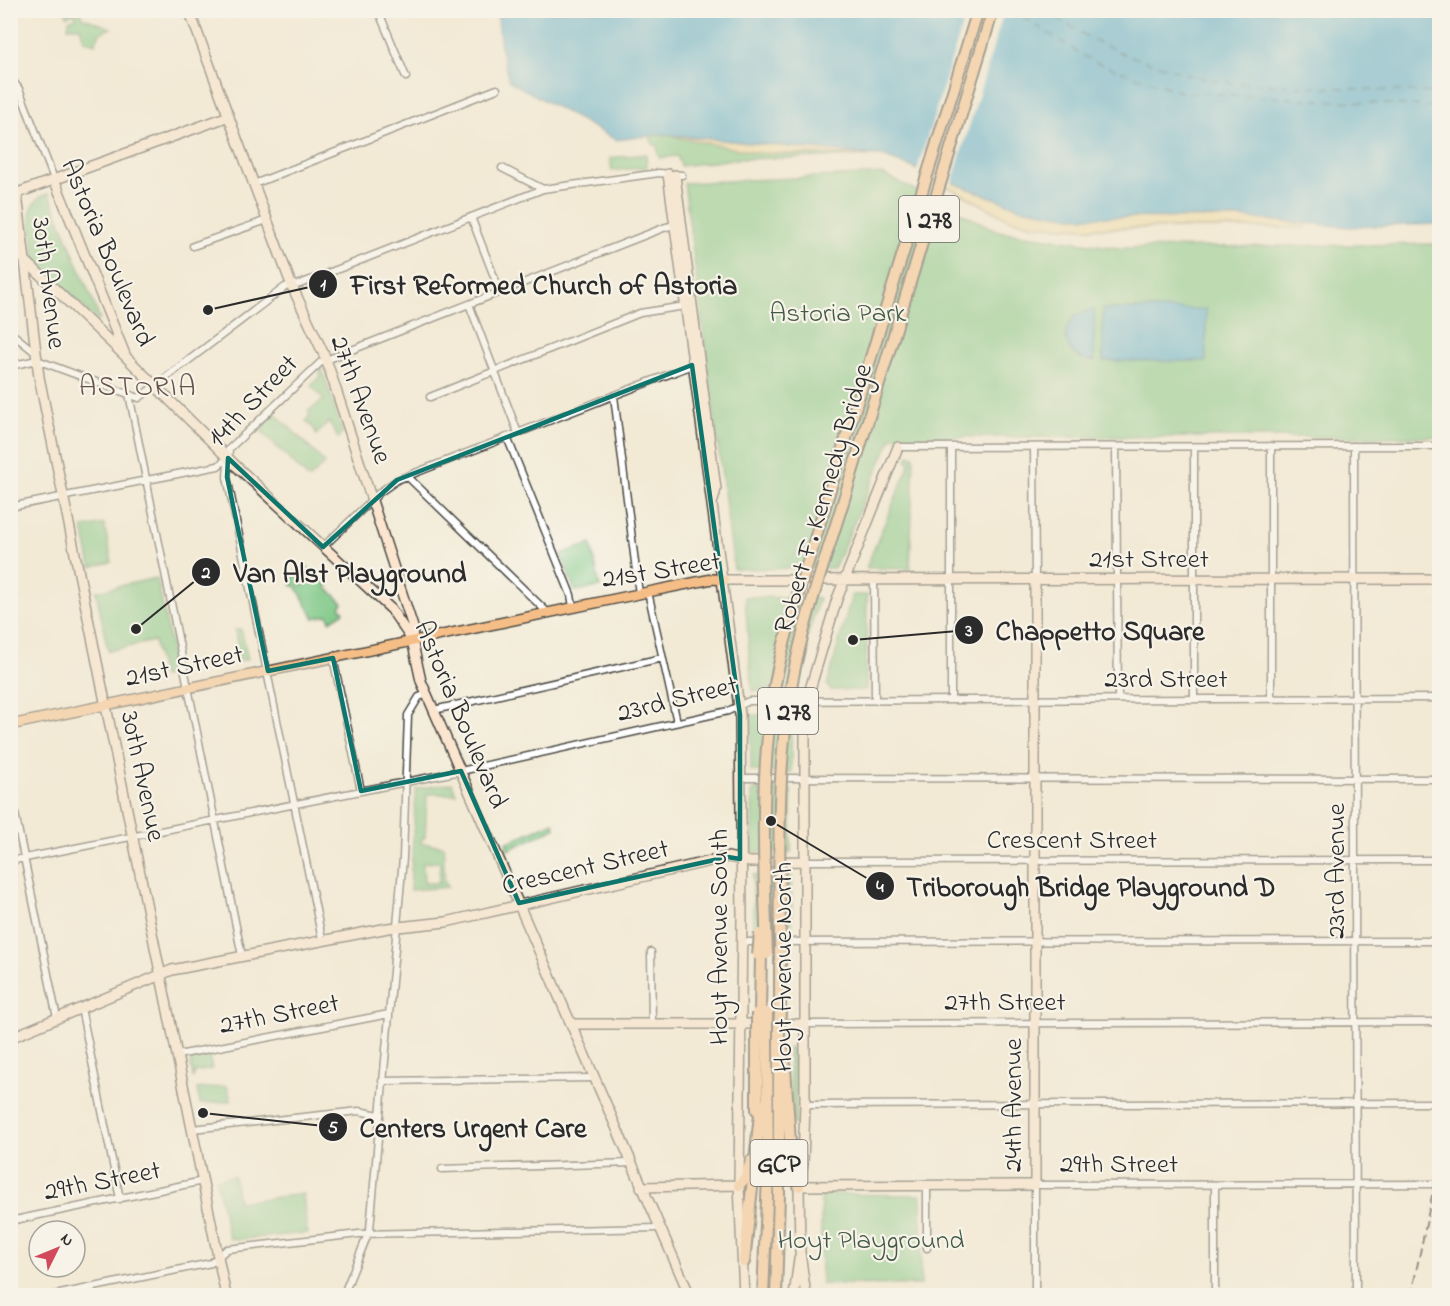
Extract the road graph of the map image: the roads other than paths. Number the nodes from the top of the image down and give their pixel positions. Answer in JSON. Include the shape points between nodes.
{"nodes":[{"id":1,"x":189,"y":10,"type":"edge"},
{"id":2,"x":378,"y":10,"type":"edge"},
{"id":3,"x":978,"y":10,"type":"edge"},
{"id":4,"x":993,"y":10,"type":"edge"},
{"id":5,"x":10,"y":77,"type":"edge"},
{"id":6,"x":405,"y":77,"type":"dead end"},
{"id":7,"x":497,"y":89,"type":"dead end"},
{"id":8,"x":229,"y":116,"type":"junction"},
{"id":9,"x":502,"y":168,"type":"dead end"},
{"id":10,"x":675,"y":175,"type":"joint"},
{"id":11,"x":54,"y":179,"type":"junction"},
{"id":12,"x":254,"y":184,"type":"junction"},
{"id":13,"x":543,"y":189,"type":"junction"},
{"id":14,"x":14,"y":195,"type":"edge"},
{"id":15,"x":471,"y":217,"type":"junction"},
{"id":16,"x":267,"y":220,"type":"junction"},
{"id":17,"x":678,"y":225,"type":"junction"},
{"id":18,"x":10,"y":246,"type":"edge"},
{"id":19,"x":193,"y":246,"type":"dead end"},
{"id":20,"x":24,"y":259,"type":"junction"},
{"id":21,"x":291,"y":286,"type":"junction"},
{"id":22,"x":500,"y":292,"type":"junction"},
{"id":23,"x":469,"y":304,"type":"junction"},
{"id":24,"x":685,"y":306,"type":"junction"},
{"id":25,"x":114,"y":326,"type":"junction"},
{"id":26,"x":10,"y":332,"type":"edge"},
{"id":27,"x":102,"y":334,"type":"junction"},
{"id":28,"x":37,"y":357,"type":"junction"},
{"id":29,"x":126,"y":357,"type":"junction"},
{"id":30,"x":327,"y":360,"type":"junction"},
{"id":31,"x":696,"y":364,"type":"junction"},
{"id":32,"x":10,"y":366,"type":"edge"},
{"id":33,"x":494,"y":371,"type":"junction"},
{"id":34,"x":154,"y":386,"type":"junction"},
{"id":35,"x":129,"y":394,"type":"junction"},
{"id":36,"x":614,"y":396,"type":"junction"},
{"id":37,"x":430,"y":397,"type":"dead end"},
{"id":38,"x":518,"y":433,"type":"junction"},
{"id":39,"x":507,"y":437,"type":"junction"},
{"id":40,"x":1271,"y":446,"type":"junction"},
{"id":41,"x":1354,"y":446,"type":"junction"},
{"id":42,"x":1440,"y":446,"type":"edge"},
{"id":43,"x":898,"y":447,"type":"joint"},
{"id":44,"x":951,"y":447,"type":"junction"},
{"id":45,"x":1034,"y":447,"type":"junction"},
{"id":46,"x":1194,"y":447,"type":"junction"},
{"id":47,"x":1116,"y":448,"type":"junction"},
{"id":48,"x":228,"y":458,"type":"junction"},
{"id":49,"x":407,"y":476,"type":"junction"},
{"id":50,"x":146,"y":480,"type":"junction"},
{"id":51,"x":63,"y":497,"type":"junction"},
{"id":52,"x":373,"y":499,"type":"junction"},
{"id":53,"x":10,"y":507,"type":"edge"},
{"id":54,"x":323,"y":547,"type":"junction"},
{"id":55,"x":724,"y":579,"type":"junction"},
{"id":56,"x":1440,"y":579,"type":"edge"},
{"id":57,"x":951,"y":580,"type":"junction"},
{"id":58,"x":1117,"y":580,"type":"junction"},
{"id":59,"x":1194,"y":580,"type":"junction"},
{"id":60,"x":1271,"y":580,"type":"junction"},
{"id":61,"x":1355,"y":580,"type":"junction"},
{"id":62,"x":844,"y":581,"type":"junction"},
{"id":63,"x":874,"y":581,"type":"junction"},
{"id":64,"x":1035,"y":581,"type":"junction"},
{"id":65,"x":643,"y":593,"type":"junction"},
{"id":66,"x":573,"y":607,"type":"junction"},
{"id":67,"x":548,"y":612,"type":"junction"},
{"id":68,"x":412,"y":640,"type":"junction"},
{"id":69,"x":333,"y":657,"type":"junction"},
{"id":70,"x":662,"y":658,"type":"junction"},
{"id":71,"x":268,"y":671,"type":"junction"},
{"id":72,"x":188,"y":687,"type":"junction"},
{"id":73,"x":427,"y":694,"type":"junction"},
{"id":74,"x":1271,"y":698,"type":"junction"},
{"id":75,"x":1440,"y":698,"type":"edge"},
{"id":76,"x":806,"y":699,"type":"junction"},
{"id":77,"x":951,"y":699,"type":"junction"},
{"id":78,"x":1034,"y":699,"type":"junction"},
{"id":79,"x":1118,"y":699,"type":"junction"},
{"id":80,"x":1194,"y":699,"type":"junction"},
{"id":81,"x":1355,"y":699,"type":"junction"},
{"id":82,"x":875,"y":700,"type":"junction"},
{"id":83,"x":106,"y":705,"type":"junction"},
{"id":84,"x":739,"y":705,"type":"junction"},
{"id":85,"x":434,"y":710,"type":"junction"},
{"id":86,"x":677,"y":722,"type":"junction"},
{"id":87,"x":10,"y":724,"type":"edge"},
{"id":88,"x":460,"y":771,"type":"junction"},
{"id":89,"x":741,"y":778,"type":"junction"},
{"id":90,"x":1440,"y":779,"type":"edge"},
{"id":91,"x":805,"y":780,"type":"junction"},
{"id":92,"x":1356,"y":780,"type":"junction"},
{"id":93,"x":1034,"y":781,"type":"junction"},
{"id":94,"x":406,"y":782,"type":"junction"},
{"id":95,"x":10,"y":789,"type":"edge"},
{"id":96,"x":361,"y":791,"type":"junction"},
{"id":97,"x":295,"y":804,"type":"junction"},
{"id":98,"x":216,"y":819,"type":"junction"},
{"id":99,"x":134,"y":836,"type":"junction"},
{"id":100,"x":24,"y":858,"type":"junction"},
{"id":101,"x":740,"y":859,"type":"junction"},
{"id":102,"x":1356,"y":860,"type":"junction"},
{"id":103,"x":1440,"y":860,"type":"edge"},
{"id":104,"x":10,"y":861,"type":"edge"},
{"id":105,"x":805,"y":861,"type":"junction"},
{"id":106,"x":1034,"y":861,"type":"junction"},
{"id":107,"x":519,"y":903,"type":"junction"},
{"id":108,"x":765,"y":904,"type":"junction"},
{"id":109,"x":397,"y":926,"type":"junction"},
{"id":110,"x":322,"y":939,"type":"junction"},
{"id":111,"x":1356,"y":941,"type":"junction"},
{"id":112,"x":1440,"y":941,"type":"edge"},
{"id":113,"x":741,"y":942,"type":"junction"},
{"id":114,"x":1035,"y":942,"type":"junction"},
{"id":115,"x":805,"y":943,"type":"junction"},
{"id":116,"x":651,"y":952,"type":"dead end"},
{"id":117,"x":762,"y":954,"type":"junction"},
{"id":118,"x":242,"y":956,"type":"junction"},
{"id":119,"x":162,"y":973,"type":"junction"},
{"id":120,"x":81,"y":1008,"type":"junction"},
{"id":121,"x":780,"y":1012,"type":"joint"},
{"id":122,"x":389,"y":1014,"type":"junction"},
{"id":123,"x":57,"y":1018,"type":"junction"},
{"id":124,"x":1356,"y":1022,"type":"junction"},
{"id":125,"x":1440,"y":1022,"type":"edge"},
{"id":126,"x":1035,"y":1023,"type":"junction"},
{"id":127,"x":571,"y":1024,"type":"junction"},
{"id":128,"x":652,"y":1024,"type":"junction"},
{"id":129,"x":741,"y":1024,"type":"junction"},
{"id":130,"x":805,"y":1024,"type":"junction"},
{"id":131,"x":781,"y":1030,"type":"junction"},
{"id":132,"x":761,"y":1032,"type":"junction"},
{"id":133,"x":10,"y":1038,"type":"edge"},
{"id":134,"x":178,"y":1055,"type":"junction"},
{"id":135,"x":594,"y":1078,"type":"junction"},
{"id":136,"x":382,"y":1081,"type":"junction"},
{"id":137,"x":1356,"y":1103,"type":"junction"},
{"id":138,"x":1440,"y":1103,"type":"edge"},
{"id":139,"x":1035,"y":1104,"type":"junction"},
{"id":140,"x":805,"y":1105,"type":"junction"},
{"id":141,"x":379,"y":1115,"type":"junction"},
{"id":142,"x":192,"y":1129,"type":"junction"},
{"id":143,"x":631,"y":1163,"type":"junction"},
{"id":144,"x":442,"y":1169,"type":"dead end"},
{"id":145,"x":203,"y":1181,"type":"junction"},
{"id":146,"x":1440,"y":1184,"type":"edge"},
{"id":147,"x":739,"y":1185,"type":"junction"},
{"id":148,"x":927,"y":1185,"type":"junction"},
{"id":149,"x":1035,"y":1185,"type":"junction"},
{"id":150,"x":1215,"y":1185,"type":"junction"},
{"id":151,"x":1356,"y":1185,"type":"junction"},
{"id":152,"x":799,"y":1186,"type":"junction"},
{"id":153,"x":641,"y":1187,"type":"junction"},
{"id":154,"x":120,"y":1199,"type":"junction"},
{"id":155,"x":10,"y":1221,"type":"edge"},
{"id":156,"x":659,"y":1228,"type":"junction"},
{"id":157,"x":367,"y":1235,"type":"junction"},
{"id":158,"x":927,"y":1248,"type":"dead end"},
{"id":159,"x":800,"y":1252,"type":"junction"},
{"id":160,"x":219,"y":1256,"type":"junction"},
{"id":161,"x":744,"y":1262,"type":"junction"},
{"id":162,"x":50,"y":1296,"type":"edge"},
{"id":163,"x":226,"y":1296,"type":"edge"},
{"id":164,"x":343,"y":1296,"type":"edge"},
{"id":165,"x":690,"y":1296,"type":"edge"},
{"id":166,"x":744,"y":1296,"type":"edge"},
{"id":167,"x":763,"y":1296,"type":"edge"},
{"id":168,"x":776,"y":1296,"type":"edge"},
{"id":169,"x":794,"y":1296,"type":"edge"},
{"id":170,"x":806,"y":1296,"type":"edge"},
{"id":171,"x":1035,"y":1296,"type":"edge"},
{"id":172,"x":1215,"y":1296,"type":"edge"},
{"id":173,"x":1356,"y":1296,"type":"edge"}],
"edges":[{"from":1,"to":8,"type":"street","name":"27th Avenue"},
{"from":2,"to":6,"type":"street"},
{"from":3,"to":108,"type":"highway","name":"Robert F. Kennedy Bridge","number":"I 278","bridge":true,"via":[[781,658],[764,780]]},
{"from":4,"to":121,"type":"highway","name":"Robert F. Kennedy Bridge","number":"I 278","bridge":true,"via":[[797,658],[782,766]]},
{"from":5,"to":11,"type":"street","name":"Astoria Boulevard","via":[[19,89]]},
{"from":7,"to":12,"type":"street"},
{"from":8,"to":11,"type":"street"},
{"from":8,"to":12,"type":"street","name":"27th Avenue"},
{"from":9,"to":13,"type":"street"},
{"from":10,"to":13,"type":"street"},
{"from":10,"to":17,"type":"street"},
{"from":11,"to":14,"type":"street"},
{"from":11,"to":25,"type":"street","name":"Astoria Boulevard"},
{"from":12,"to":16,"type":"street","name":"27th Avenue"},
{"from":13,"to":15,"type":"street"},
{"from":14,"to":20,"type":"street","name":"30th Avenue"},
{"from":15,"to":21,"type":"street"},
{"from":15,"to":22,"type":"street"},
{"from":16,"to":19,"type":"street"},
{"from":16,"to":21,"type":"street","name":"27th Avenue"},
{"from":17,"to":22,"type":"street","name":"14th Street"},
{"from":17,"to":24,"type":"street"},
{"from":17,"to":31,"type":"street"},
{"from":18,"to":20,"type":"street"},
{"from":20,"to":27,"type":"street"},
{"from":20,"to":28,"type":"street","name":"30th Avenue"},
{"from":21,"to":30,"type":"street","name":"27th Avenue"},
{"from":21,"to":34,"type":"street"},
{"from":22,"to":23,"type":"street","name":"14th Street"},
{"from":23,"to":30,"type":"street","name":"14th Street"},
{"from":23,"to":33,"type":"street"},
{"from":24,"to":31,"type":"street"},
{"from":24,"to":33,"type":"street","via":[[640,313]]},
{"from":25,"to":27,"type":"street"},
{"from":25,"to":29,"type":"street","name":"Astoria Boulevard"},
{"from":26,"to":28,"type":"street"},
{"from":27,"to":29,"type":"street"},
{"from":28,"to":32,"type":"street"},
{"from":28,"to":35,"type":"street"},
{"from":28,"to":51,"type":"street","name":"30th Avenue"},
{"from":29,"to":34,"type":"street","name":"Astoria Boulevard"},
{"from":30,"to":48,"type":"street","name":"14th Street","via":[[319,363],[229,449]]},
{"from":30,"to":52,"type":"street","name":"27th Avenue"},
{"from":31,"to":36,"type":"street"},
{"from":31,"to":55,"type":"street","name":"Hoyt Avenue South","via":[[708,487]]},
{"from":33,"to":37,"type":"street"},
{"from":33,"to":38,"type":"street"},
{"from":34,"to":35,"type":"street","via":[[139,398]]},
{"from":34,"to":48,"type":"street","name":"Astoria Boulevard"},
{"from":35,"to":50,"type":"street"},
{"from":36,"to":38,"type":"street"},
{"from":36,"to":65,"type":"street"},
{"from":38,"to":39,"type":"street"},
{"from":39,"to":49,"type":"street"},
{"from":39,"to":66,"type":"street"},
{"from":40,"to":41,"type":"street"},
{"from":40,"to":46,"type":"street"},
{"from":40,"to":60,"type":"street"},
{"from":41,"to":42,"type":"street"},
{"from":41,"to":61,"type":"street","name":"23rd Avenue"},
{"from":43,"to":44,"type":"street"},
{"from":43,"to":62,"type":"street","name":"Hoyt Avenue North"},
{"from":44,"to":45,"type":"street"},
{"from":44,"to":57,"type":"street"},
{"from":45,"to":47,"type":"street"},
{"from":45,"to":64,"type":"street","name":"24th Avenue"},
{"from":46,"to":47,"type":"street"},
{"from":46,"to":59,"type":"street"},
{"from":47,"to":58,"type":"street"},
{"from":48,"to":50,"type":"street","name":"14th Street","via":[[218,466]]},
{"from":48,"to":54,"type":"street","name":"Astoria Boulevard"},
{"from":48,"to":71,"type":"street","via":[[227,477]]},
{"from":49,"to":52,"type":"street","via":[[388,485]]},
{"from":49,"to":67,"type":"street"},
{"from":50,"to":51,"type":"street","name":"14th Street"},
{"from":50,"to":72,"type":"street"},
{"from":51,"to":53,"type":"street","name":"14th Street"},
{"from":51,"to":83,"type":"street","name":"30th Avenue"},
{"from":52,"to":54,"type":"street"},
{"from":52,"to":68,"type":"street","name":"27th Avenue","via":[[413,627]]},
{"from":54,"to":68,"type":"street","name":"Astoria Boulevard","via":[[391,609]]},
{"from":55,"to":62,"type":"street","name":"21st Street"},
{"from":55,"to":65,"type":"main road","name":"21st Street"},
{"from":55,"to":84,"type":"street","name":"Hoyt Avenue South"},
{"from":56,"to":61,"type":"street","name":"21st Street"},
{"from":57,"to":63,"type":"street","name":"21st Street"},
{"from":57,"to":64,"type":"street","name":"21st Street"},
{"from":57,"to":77,"type":"street"},
{"from":58,"to":59,"type":"street","name":"21st Street"},
{"from":58,"to":64,"type":"street","name":"21st Street"},
{"from":58,"to":79,"type":"street"},
{"from":59,"to":60,"type":"street","name":"21st Street"},
{"from":59,"to":80,"type":"street"},
{"from":60,"to":61,"type":"street","name":"21st Street"},
{"from":60,"to":74,"type":"street"},
{"from":61,"to":81,"type":"street","name":"23rd Avenue"},
{"from":62,"to":63,"type":"street","name":"21st Street"},
{"from":62,"to":76,"type":"street","name":"Hoyt Avenue North"},
{"from":63,"to":82,"type":"street"},
{"from":64,"to":78,"type":"street","name":"24th Avenue"},
{"from":65,"to":66,"type":"main road","name":"21st Street"},
{"from":65,"to":70,"type":"street"},
{"from":66,"to":67,"type":"main road","name":"21st Street"},
{"from":67,"to":68,"type":"main road","name":"21st Street"},
{"from":68,"to":69,"type":"main road","name":"21st Street"},
{"from":68,"to":73,"type":"street","name":"Astoria Boulevard"},
{"from":69,"to":71,"type":"main road","name":"21st Street"},
{"from":69,"to":96,"type":"street"},
{"from":70,"to":85,"type":"street"},
{"from":70,"to":86,"type":"street"},
{"from":71,"to":72,"type":"main road","name":"21st Street"},
{"from":71,"to":97,"type":"street"},
{"from":72,"to":83,"type":"main road","name":"21st Street"},
{"from":72,"to":98,"type":"street"},
{"from":73,"to":85,"type":"street","name":"Astoria Boulevard"},
{"from":73,"to":94,"type":"street","via":[[419,698],[408,715]]},
{"from":74,"to":80,"type":"street","name":"23rd Street"},
{"from":74,"to":81,"type":"street","name":"23rd Street"},
{"from":75,"to":81,"type":"street","name":"23rd Street"},
{"from":76,"to":82,"type":"street","name":"23rd Street"},
{"from":76,"to":84,"type":"street","name":"23rd Street","via":[[749,701]]},
{"from":76,"to":91,"type":"street","name":"Hoyt Avenue North"},
{"from":77,"to":78,"type":"street","name":"23rd Street"},
{"from":77,"to":82,"type":"street","name":"23rd Street"},
{"from":78,"to":79,"type":"street","name":"23rd Street"},
{"from":78,"to":93,"type":"street","name":"24th Avenue"},
{"from":79,"to":80,"type":"street","name":"23rd Street"},
{"from":81,"to":92,"type":"street","name":"23rd Avenue"},
{"from":83,"to":87,"type":"main road","name":"21st Street"},
{"from":83,"to":99,"type":"street","name":"30th Avenue"},
{"from":84,"to":86,"type":"street","name":"23rd Street"},
{"from":84,"to":89,"type":"street","name":"Hoyt Avenue South"},
{"from":85,"to":88,"type":"street","name":"Astoria Boulevard"},
{"from":86,"to":88,"type":"street","name":"23rd Street"},
{"from":88,"to":94,"type":"street","name":"23rd Street"},
{"from":88,"to":107,"type":"street","name":"Astoria Boulevard"},
{"from":89,"to":91,"type":"street"},
{"from":89,"to":101,"type":"street","name":"Hoyt Avenue South"},
{"from":90,"to":92,"type":"street"},
{"from":91,"to":93,"type":"street"},
{"from":91,"to":105,"type":"street","name":"Hoyt Avenue North"},
{"from":92,"to":93,"type":"street"},
{"from":92,"to":102,"type":"street","name":"23rd Avenue"},
{"from":93,"to":106,"type":"street","name":"24th Avenue"},
{"from":94,"to":96,"type":"street","name":"23rd Street"},
{"from":94,"to":109,"type":"street"},
{"from":95,"to":100,"type":"street"},
{"from":96,"to":97,"type":"street","name":"23rd Street"},
{"from":97,"to":98,"type":"street","name":"23rd Street"},
{"from":97,"to":110,"type":"street"},
{"from":98,"to":99,"type":"street","name":"23rd Street"},
{"from":98,"to":118,"type":"street"},
{"from":99,"to":100,"type":"street","name":"23rd Street"},
{"from":99,"to":119,"type":"street","name":"30th Avenue"},
{"from":100,"to":104,"type":"street","name":"23rd Street"},
{"from":100,"to":123,"type":"street"},
{"from":101,"to":105,"type":"street","name":"Crescent Street"},
{"from":101,"to":107,"type":"street","name":"Crescent Street","via":[[728,857]]},
{"from":101,"to":113,"type":"street","name":"Hoyt Avenue South"},
{"from":102,"to":103,"type":"street","name":"Crescent Street"},
{"from":102,"to":106,"type":"street","name":"Crescent Street"},
{"from":102,"to":111,"type":"street","name":"23rd Avenue"},
{"from":105,"to":106,"type":"street","name":"Crescent Street"},
{"from":105,"to":115,"type":"street","name":"Hoyt Avenue North"},
{"from":106,"to":114,"type":"street","name":"24th Avenue"},
{"from":107,"to":109,"type":"street","name":"Crescent Street","via":[[446,922]]},
{"from":107,"to":127,"type":"street","name":"Astoria Boulevard"},
{"from":108,"to":117,"type":"highway","number":"I 278","bridge":true},
{"from":108,"to":117,"type":"highway","bridge":true,"via":[[760,934]]},
{"from":109,"to":110,"type":"street","name":"Crescent Street"},
{"from":109,"to":122,"type":"street"},
{"from":110,"to":118,"type":"street","name":"Crescent Street"},
{"from":111,"to":112,"type":"street"},
{"from":111,"to":114,"type":"street"},
{"from":111,"to":124,"type":"street","name":"23rd Avenue"},
{"from":113,"to":115,"type":"street"},
{"from":113,"to":129,"type":"street","name":"Hoyt Avenue South"},
{"from":114,"to":115,"type":"street"},
{"from":114,"to":126,"type":"street","name":"24th Avenue"},
{"from":115,"to":130,"type":"street","name":"Hoyt Avenue North"},
{"from":116,"to":128,"type":"street"},
{"from":117,"to":132,"type":"highway","number":"I 278","bridge":true},
{"from":118,"to":119,"type":"street","name":"Crescent Street"},
{"from":119,"to":120,"type":"street","name":"Crescent Street"},
{"from":119,"to":134,"type":"street","name":"30th Avenue"},
{"from":120,"to":123,"type":"street","name":"Crescent Street"},
{"from":120,"to":154,"type":"street"},
{"from":121,"to":131,"type":"highway","number":"GCP","bridge":true},
{"from":122,"to":134,"type":"street","name":"27th Street"},
{"from":122,"to":136,"type":"street"},
{"from":123,"to":133,"type":"street","name":"Crescent Street"},
{"from":124,"to":125,"type":"street","name":"27th Street"},
{"from":124,"to":126,"type":"street","name":"27th Street"},
{"from":124,"to":137,"type":"street","name":"23rd Avenue"},
{"from":126,"to":130,"type":"street","name":"27th Street"},
{"from":126,"to":139,"type":"street","name":"24th Avenue"},
{"from":127,"to":128,"type":"street","name":"27th Street"},
{"from":127,"to":135,"type":"street","name":"Astoria Boulevard"},
{"from":128,"to":129,"type":"street","name":"27th Street"},
{"from":129,"to":130,"type":"street","name":"27th Street"},
{"from":129,"to":147,"type":"street","name":"Hoyt Avenue South"},
{"from":130,"to":140,"type":"street","name":"Hoyt Avenue North"},
{"from":131,"to":152,"type":"highway","via":[[791,1157]]},
{"from":131,"to":168,"type":"highway","number":"GCP"},
{"from":132,"to":147,"type":"highway","via":[[755,1140],[748,1172]]},
{"from":132,"to":161,"type":"highway","via":[[760,1124]]},
{"from":132,"to":167,"type":"highway","number":"I 278","via":[[768,1193]]},
{"from":134,"to":142,"type":"street","name":"30th Avenue"},
{"from":135,"to":136,"type":"street"},
{"from":135,"to":143,"type":"street","name":"Astoria Boulevard"},
{"from":136,"to":141,"type":"street"},
{"from":137,"to":138,"type":"street"},
{"from":137,"to":139,"type":"street"},
{"from":137,"to":151,"type":"street","name":"23rd Avenue"},
{"from":139,"to":140,"type":"street"},
{"from":139,"to":149,"type":"street","name":"24th Avenue"},
{"from":140,"to":152,"type":"street","name":"Hoyt Avenue North"},
{"from":141,"to":142,"type":"street","via":[[358,1111]]},
{"from":141,"to":157,"type":"street"},
{"from":142,"to":145,"type":"street","name":"30th Avenue"},
{"from":143,"to":144,"type":"street"},
{"from":143,"to":153,"type":"street","name":"Astoria Boulevard"},
{"from":145,"to":154,"type":"street","name":"29th Street"},
{"from":145,"to":160,"type":"street","name":"30th Avenue"},
{"from":146,"to":151,"type":"street","name":"29th Street"},
{"from":147,"to":153,"type":"street"},
{"from":147,"to":161,"type":"street","name":"Hoyt Avenue South"},
{"from":148,"to":149,"type":"street","name":"29th Street"},
{"from":148,"to":152,"type":"street","name":"29th Street"},
{"from":148,"to":158,"type":"street"},
{"from":149,"to":150,"type":"street","name":"29th Street"},
{"from":149,"to":171,"type":"street","name":"24th Avenue"},
{"from":150,"to":151,"type":"street","name":"29th Street"},
{"from":150,"to":172,"type":"street"},
{"from":151,"to":173,"type":"street","name":"23rd Avenue"},
{"from":152,"to":159,"type":"street","name":"Hoyt Avenue North"},
{"from":153,"to":156,"type":"street","name":"Astoria Boulevard"},
{"from":154,"to":155,"type":"street","name":"29th Street"},
{"from":156,"to":157,"type":"street"},
{"from":156,"to":165,"type":"street","name":"Astoria Boulevard"},
{"from":157,"to":160,"type":"street","via":[[227,1249]]},
{"from":157,"to":164,"type":"street"},
{"from":159,"to":169,"type":"street","name":"Hoyt Avenue North"},
{"from":159,"to":170,"type":"street","name":"Hoyt Avenue North"},
{"from":160,"to":162,"type":"street","via":[[211,1263]]},
{"from":160,"to":163,"type":"street","name":"30th Avenue"},
{"from":161,"to":166,"type":"street","name":"Hoyt Avenue South"}]}
